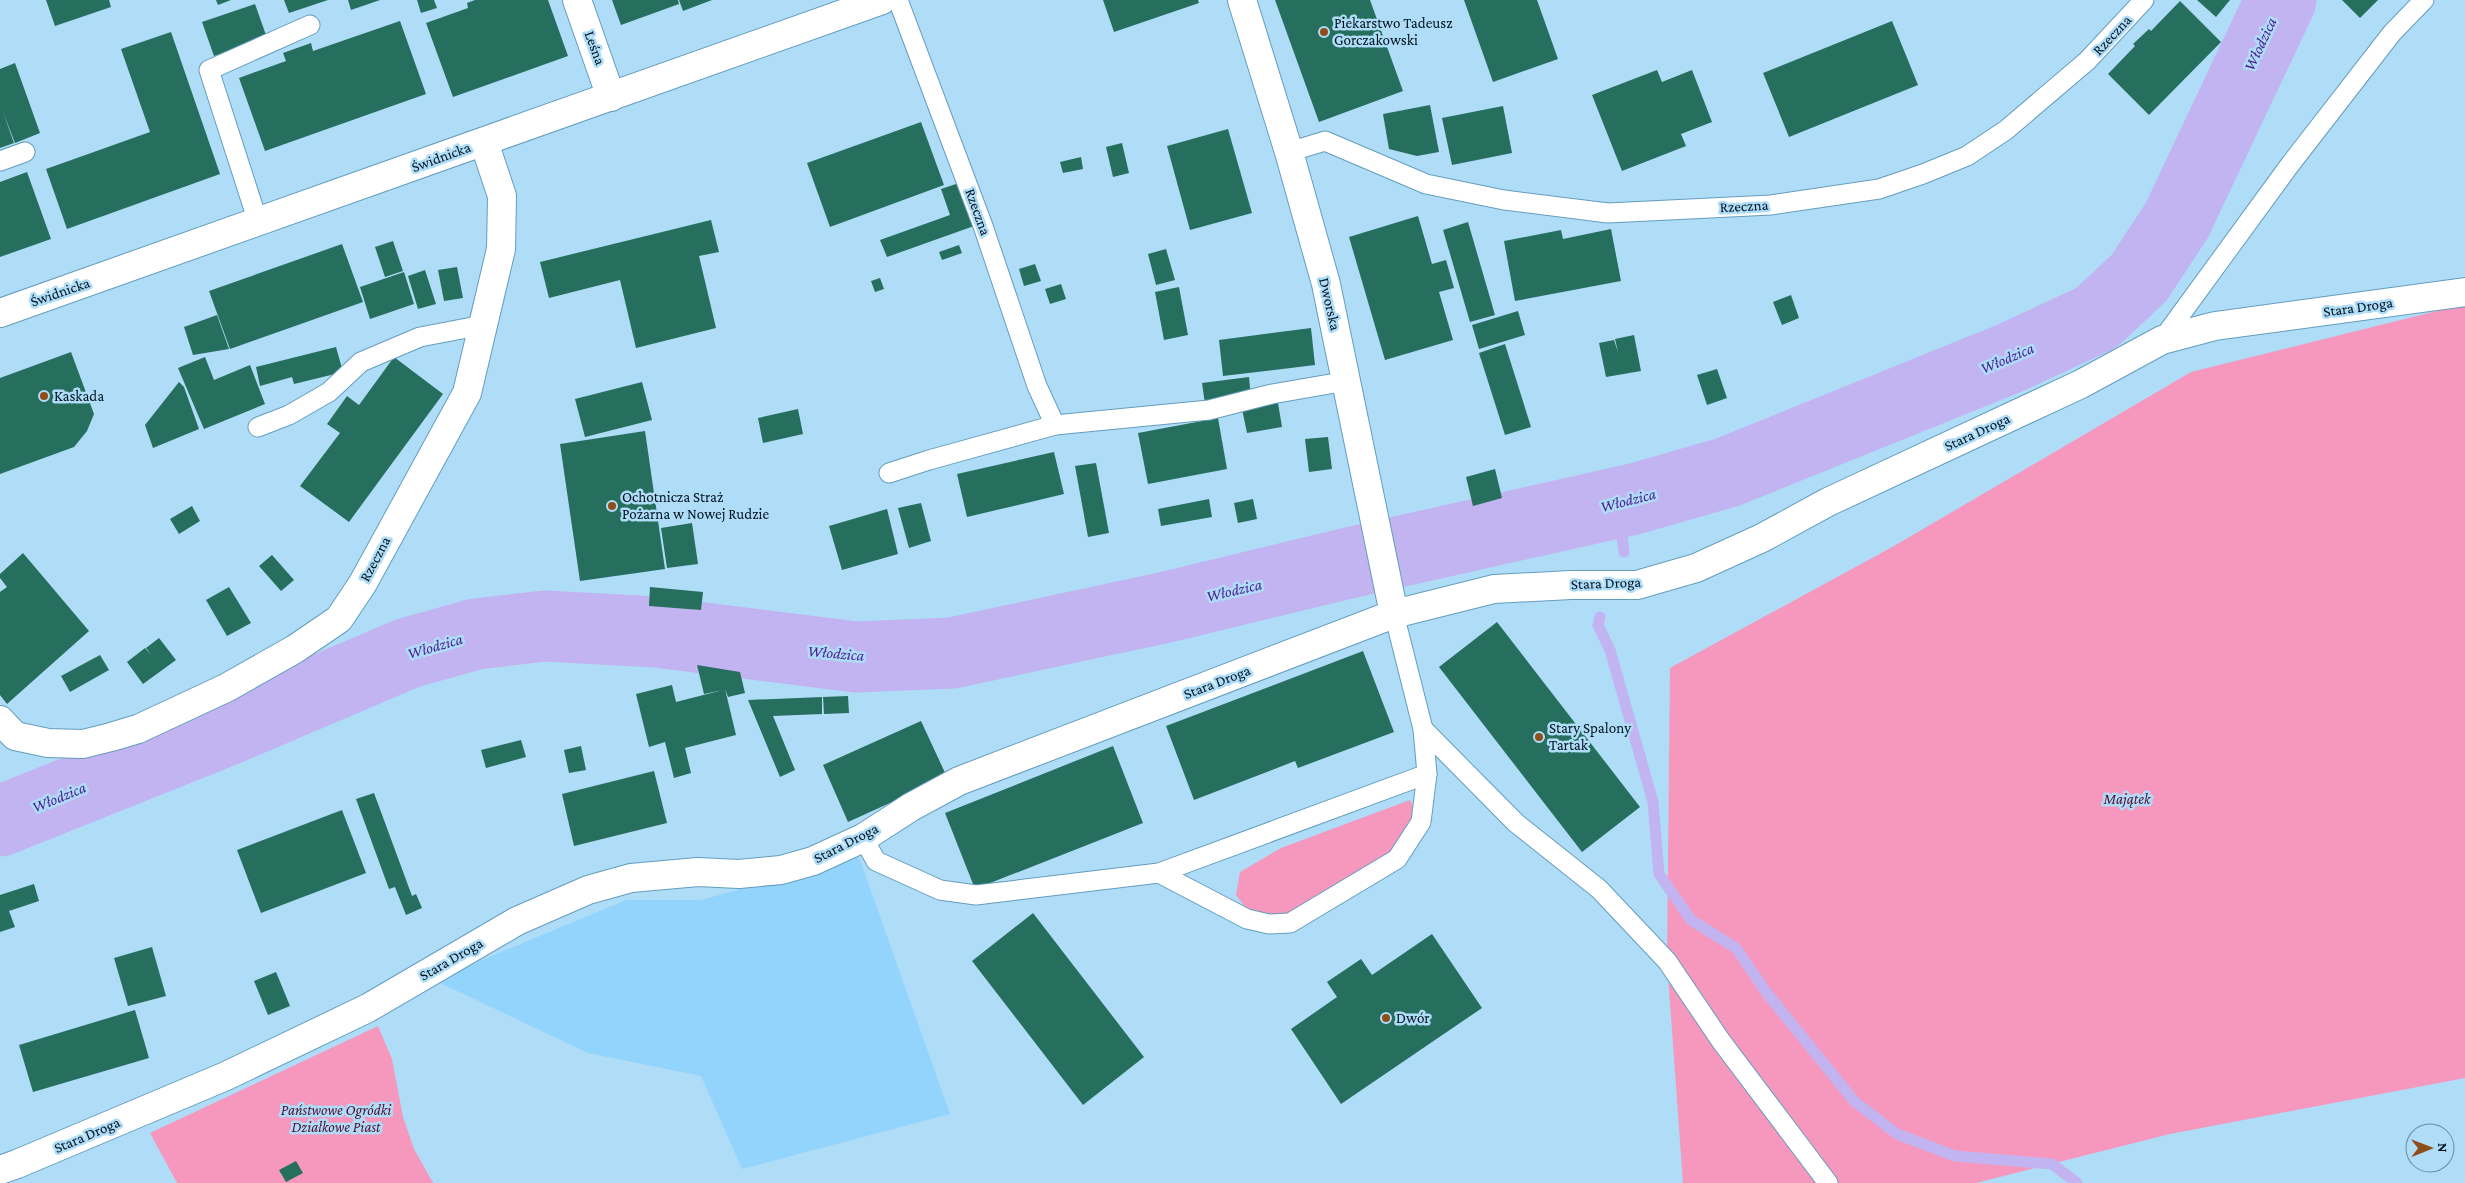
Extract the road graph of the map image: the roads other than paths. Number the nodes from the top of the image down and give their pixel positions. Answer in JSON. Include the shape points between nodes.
{"nodes":[{"id":1,"x":577,"y":0,"type":"edge"},
{"id":2,"x":882,"y":0,"type":"edge"},
{"id":3,"x":898,"y":0,"type":"edge"},
{"id":4,"x":1242,"y":0,"type":"edge"},
{"id":5,"x":2144,"y":0,"type":"edge"},
{"id":6,"x":2424,"y":0,"type":"edge"},
{"id":7,"x":310,"y":26,"type":"dead end"},
{"id":8,"x":611,"y":97,"type":"junction"},
{"id":9,"x":484,"y":142,"type":"junction"},
{"id":10,"x":25,"y":152,"type":"dead end"},
{"id":11,"x":1289,"y":152,"type":"junction"},
{"id":12,"x":0,"y":161,"type":"edge"},
{"id":13,"x":258,"y":222,"type":"junction"},
{"id":14,"x":2465,"y":292,"type":"edge"},
{"id":15,"x":0,"y":313,"type":"edge"},
{"id":16,"x":483,"y":325,"type":"junction"},
{"id":17,"x":2162,"y":340,"type":"junction"},
{"id":18,"x":1347,"y":381,"type":"junction"},
{"id":19,"x":1055,"y":425,"type":"junction"},
{"id":20,"x":258,"y":427,"type":"dead end"},
{"id":21,"x":889,"y":473,"type":"dead end"},
{"id":22,"x":1391,"y":602,"type":"junction"},
{"id":23,"x":0,"y":720,"type":"edge"},
{"id":24,"x":1423,"y":729,"type":"junction"},
{"id":25,"x":1427,"y":774,"type":"junction"},
{"id":26,"x":863,"y":838,"type":"junction"},
{"id":27,"x":1159,"y":873,"type":"junction"},
{"id":28,"x":0,"y":1170,"type":"edge"},
{"id":29,"x":1828,"y":1183,"type":"edge"}],
"edges":[{"from":1,"to":8,"type":"street","name":"Leśna"},
{"from":2,"to":8,"type":"street","name":"Świdnicka"},
{"from":3,"to":19,"type":"lane","name":"Rzeczna","via":[[983,226],[1037,386]]},
{"from":4,"to":11,"type":"street","name":"Dworska"},
{"from":5,"to":11,"type":"lane","name":"Rzeczna","via":[[2087,61],[2006,130],[1967,156],[1870,190],[1771,205],[1608,213],[1504,200],[1426,184],[1325,141]]},
{"from":6,"to":17,"type":"lane","via":[[2392,33],[2289,166]]},
{"from":7,"to":13,"type":"lane","via":[[209,70]]},
{"from":8,"to":9,"type":"street","name":"Świdnicka"},
{"from":9,"to":13,"type":"street","name":"Świdnicka"},
{"from":9,"to":16,"type":"street","name":"Rzeczna","via":[[502,196],[501,249]]},
{"from":10,"to":12,"type":"lane"},
{"from":11,"to":18,"type":"street","name":"Dworska","via":[[1326,284]]},
{"from":13,"to":15,"type":"street","name":"Świdnicka"},
{"from":14,"to":17,"type":"street","name":"Stara Droga","via":[[2215,326]]},
{"from":16,"to":20,"type":"lane","via":[[420,337],[361,362],[329,392],[289,415]]},
{"from":16,"to":23,"type":"street","name":"Rzeczna","via":[[467,393],[363,583],[339,619],[295,649],[226,688],[138,729],[111,738],[83,744],[48,743],[15,736]]},
{"from":17,"to":22,"type":"street","name":"Stara Droga","via":[[2081,384],[1828,502],[1762,538],[1696,568],[1637,585],[1494,589]]},
{"from":18,"to":19,"type":"lane","via":[[1272,394],[1209,410]]},
{"from":18,"to":22,"type":"street","name":"Dworska"},
{"from":19,"to":21,"type":"lane"},
{"from":22,"to":24,"type":"lane"},
{"from":22,"to":26,"type":"street","name":"Stara Droga","via":[[959,781]]},
{"from":24,"to":25,"type":"lane"},
{"from":24,"to":29,"type":"lane","via":[[1516,823],[1600,890],[1667,961],[1726,1049]]},
{"from":25,"to":27,"type":"lane"},
{"from":25,"to":27,"type":"lane","via":[[1421,822],[1397,859],[1290,923],[1269,924],[1247,919]]},
{"from":26,"to":27,"type":"lane","via":[[876,861],[940,890],[976,895]]},
{"from":26,"to":28,"type":"street","name":"Stara Droga","via":[[813,861],[781,870],[631,878],[588,890],[517,921],[368,1008],[226,1076]]}]}
